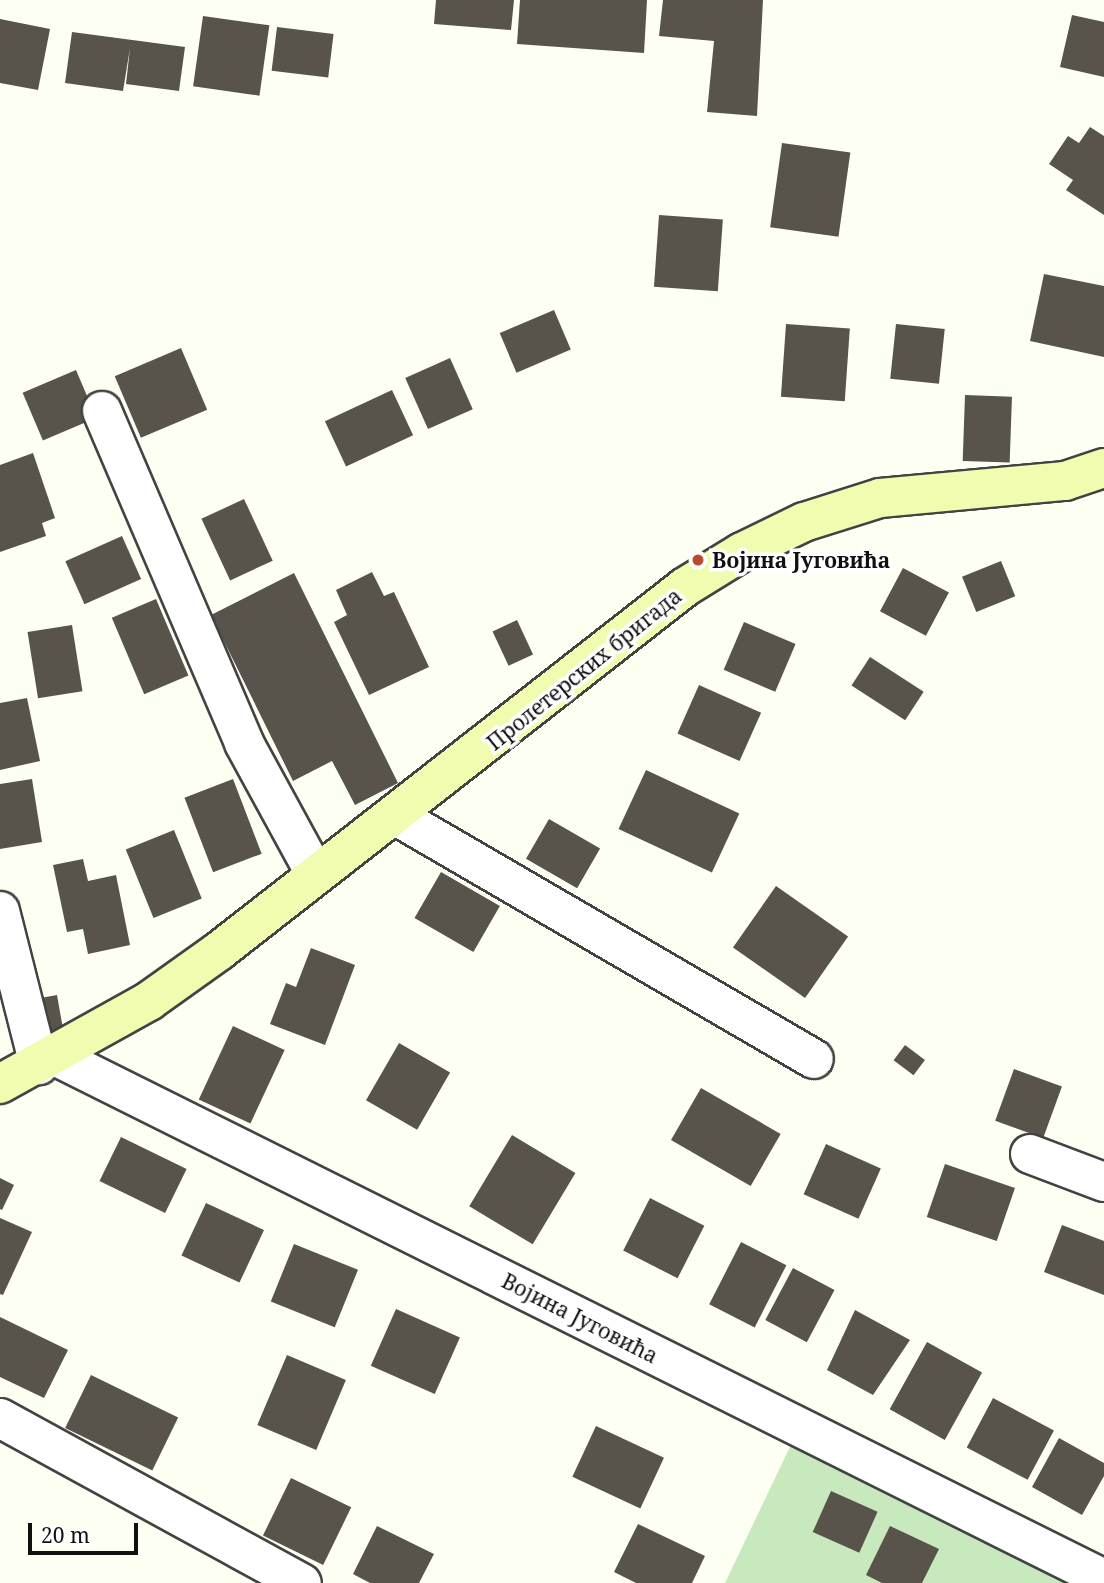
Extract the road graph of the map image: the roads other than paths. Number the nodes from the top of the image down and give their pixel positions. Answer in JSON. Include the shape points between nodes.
{"nodes":[{"id":1,"x":102,"y":411,"type":"dead end"},
{"id":2,"x":1104,"y":468,"type":"edge"},
{"id":3,"x":398,"y":817,"type":"junction"},
{"id":4,"x":316,"y":875,"type":"junction"},
{"id":5,"x":0,"y":911,"type":"edge"},
{"id":6,"x":814,"y":1059,"type":"dead end"},
{"id":7,"x":48,"y":1061,"type":"junction"},
{"id":8,"x":0,"y":1084,"type":"edge"},
{"id":9,"x":1030,"y":1154,"type":"dead end"},
{"id":10,"x":1104,"y":1182,"type":"edge"},
{"id":11,"x":0,"y":1418,"type":"edge"},
{"id":12,"x":1104,"y":1579,"type":"edge"},
{"id":13,"x":302,"y":1583,"type":"edge"}],
"edges":[{"from":1,"to":4,"type":"street","via":[[244,743]]},
{"from":2,"to":3,"type":"street","name":"Пролетерских бригада","via":[[1065,481],[880,498],[751,547],[685,587]]},
{"from":3,"to":4,"type":"street","name":"Пролетерских бригада"},
{"from":3,"to":6,"type":"street"},
{"from":4,"to":7,"type":"street","name":"Пролетерских бригада","via":[[149,1001]]},
{"from":5,"to":7,"type":"street"},
{"from":7,"to":8,"type":"street","name":"Пролетерских бригада"},
{"from":7,"to":12,"type":"street","name":"Војина Југовића"},
{"from":9,"to":10,"type":"street"},
{"from":11,"to":13,"type":"street"}]}
